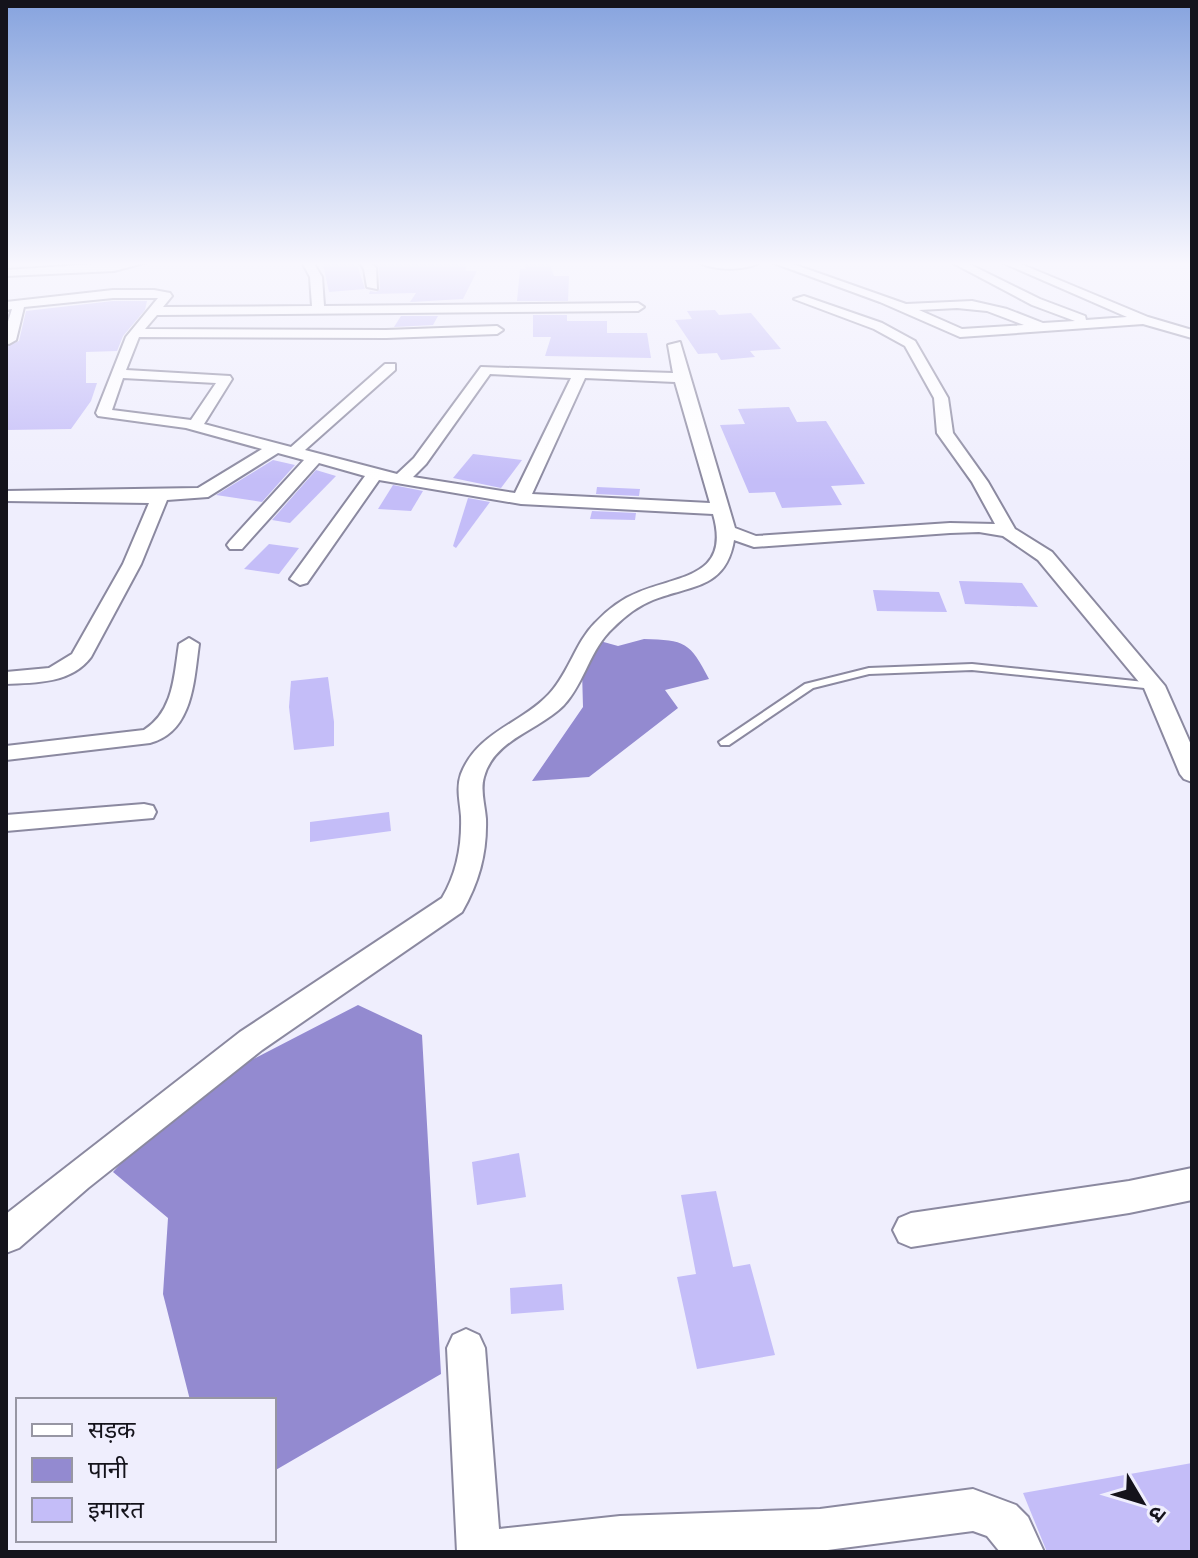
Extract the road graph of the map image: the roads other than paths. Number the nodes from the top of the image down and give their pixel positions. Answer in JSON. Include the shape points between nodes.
{"nodes":[{"id":1,"x":9,"y":335,"type":"edge"},
{"id":2,"x":134,"y":335,"type":"edge"},
{"id":3,"x":893,"y":335,"type":"edge"},
{"id":4,"x":9,"y":340,"type":"dead end"},
{"id":5,"x":675,"y":345,"type":"dead end"},
{"id":6,"x":390,"y":367,"type":"dead end"},
{"id":7,"x":118,"y":374,"type":"junction"},
{"id":8,"x":580,"y":374,"type":"junction"},
{"id":9,"x":681,"y":378,"type":"junction"},
{"id":10,"x":195,"y":426,"type":"junction"},
{"id":11,"x":274,"y":448,"type":"junction"},
{"id":12,"x":292,"y":454,"type":"junction"},
{"id":13,"x":313,"y":460,"type":"junction"},
{"id":14,"x":375,"y":474,"type":"junction"},
{"id":15,"x":400,"y":480,"type":"junction"},
{"id":16,"x":6,"y":496,"type":"edge"},
{"id":17,"x":146,"y":496,"type":"junction"},
{"id":18,"x":521,"y":499,"type":"junction"},
{"id":19,"x":722,"y":520,"type":"junction"},
{"id":20,"x":1008,"y":532,"type":"junction"},
{"id":21,"x":236,"y":545,"type":"dead end"},
{"id":22,"x":300,"y":579,"type":"dead end"},
{"id":23,"x":189,"y":644,"type":"dead end"},
{"id":24,"x":6,"y":678,"type":"edge"},
{"id":25,"x":1154,"y":686,"type":"junction"},
{"id":26,"x":725,"y":742,"type":"dead end"},
{"id":27,"x":6,"y":753,"type":"edge"},
{"id":28,"x":1192,"y":774,"type":"edge"},
{"id":29,"x":144,"y":812,"type":"dead end"},
{"id":30,"x":6,"y":823,"type":"edge"},
{"id":31,"x":1192,"y":1184,"type":"edge"},
{"id":32,"x":911,"y":1230,"type":"dead end"},
{"id":33,"x":6,"y":1236,"type":"edge"},
{"id":34,"x":466,"y":1348,"type":"dead end"},
{"id":35,"x":482,"y":1552,"type":"edge"},
{"id":36,"x":1022,"y":1552,"type":"edge"}],
"edges":[{"from":1,"to":4,"type":"street"},
{"from":2,"to":7,"type":"street"},
{"from":3,"to":20,"type":"street","via":[[910,344],[941,398],[945,433]]},
{"from":5,"to":9,"type":"street"},
{"from":6,"to":12,"type":"street"},
{"from":7,"to":10,"type":"street","via":[[103,413]]},
{"from":7,"to":10,"type":"street","via":[[225,379]]},
{"from":8,"to":9,"type":"street"},
{"from":8,"to":15,"type":"street","via":[[486,370],[420,461]]},
{"from":8,"to":18,"type":"street"},
{"from":9,"to":19,"type":"street"},
{"from":10,"to":11,"type":"street"},
{"from":11,"to":12,"type":"street"},
{"from":11,"to":17,"type":"street","via":[[202,493]]},
{"from":12,"to":13,"type":"street"},
{"from":13,"to":14,"type":"street"},
{"from":13,"to":21,"type":"street"},
{"from":14,"to":15,"type":"street"},
{"from":14,"to":22,"type":"street"},
{"from":15,"to":18,"type":"street"},
{"from":16,"to":17,"type":"street"},
{"from":17,"to":24,"type":"street","via":[[159,500],[158,505],[81,657],[61,672]]},
{"from":18,"to":19,"type":"street"},
{"from":19,"to":20,"type":"street","via":[[754,542],[950,528]]},
{"from":19,"to":33,"type":"street","via":[[718,565],[624,608],[587,645],[565,690],[490,747],[474,769],[469,789],[472,862],[452,905],[251,1041]]},
{"from":20,"to":25,"type":"street","via":[[1045,556]]},
{"from":23,"to":27,"type":"street","via":[[177,713],[169,726],[150,736]]},
{"from":25,"to":26,"type":"lane","via":[[972,667],[869,671],[809,686]]},
{"from":25,"to":28,"type":"street"},
{"from":29,"to":30,"type":"street"},
{"from":31,"to":32,"type":"street"},
{"from":34,"to":35,"type":"street"},
{"from":35,"to":36,"type":"street","via":[[620,1537],[820,1530],[973,1510],[1001,1520]]}]}
